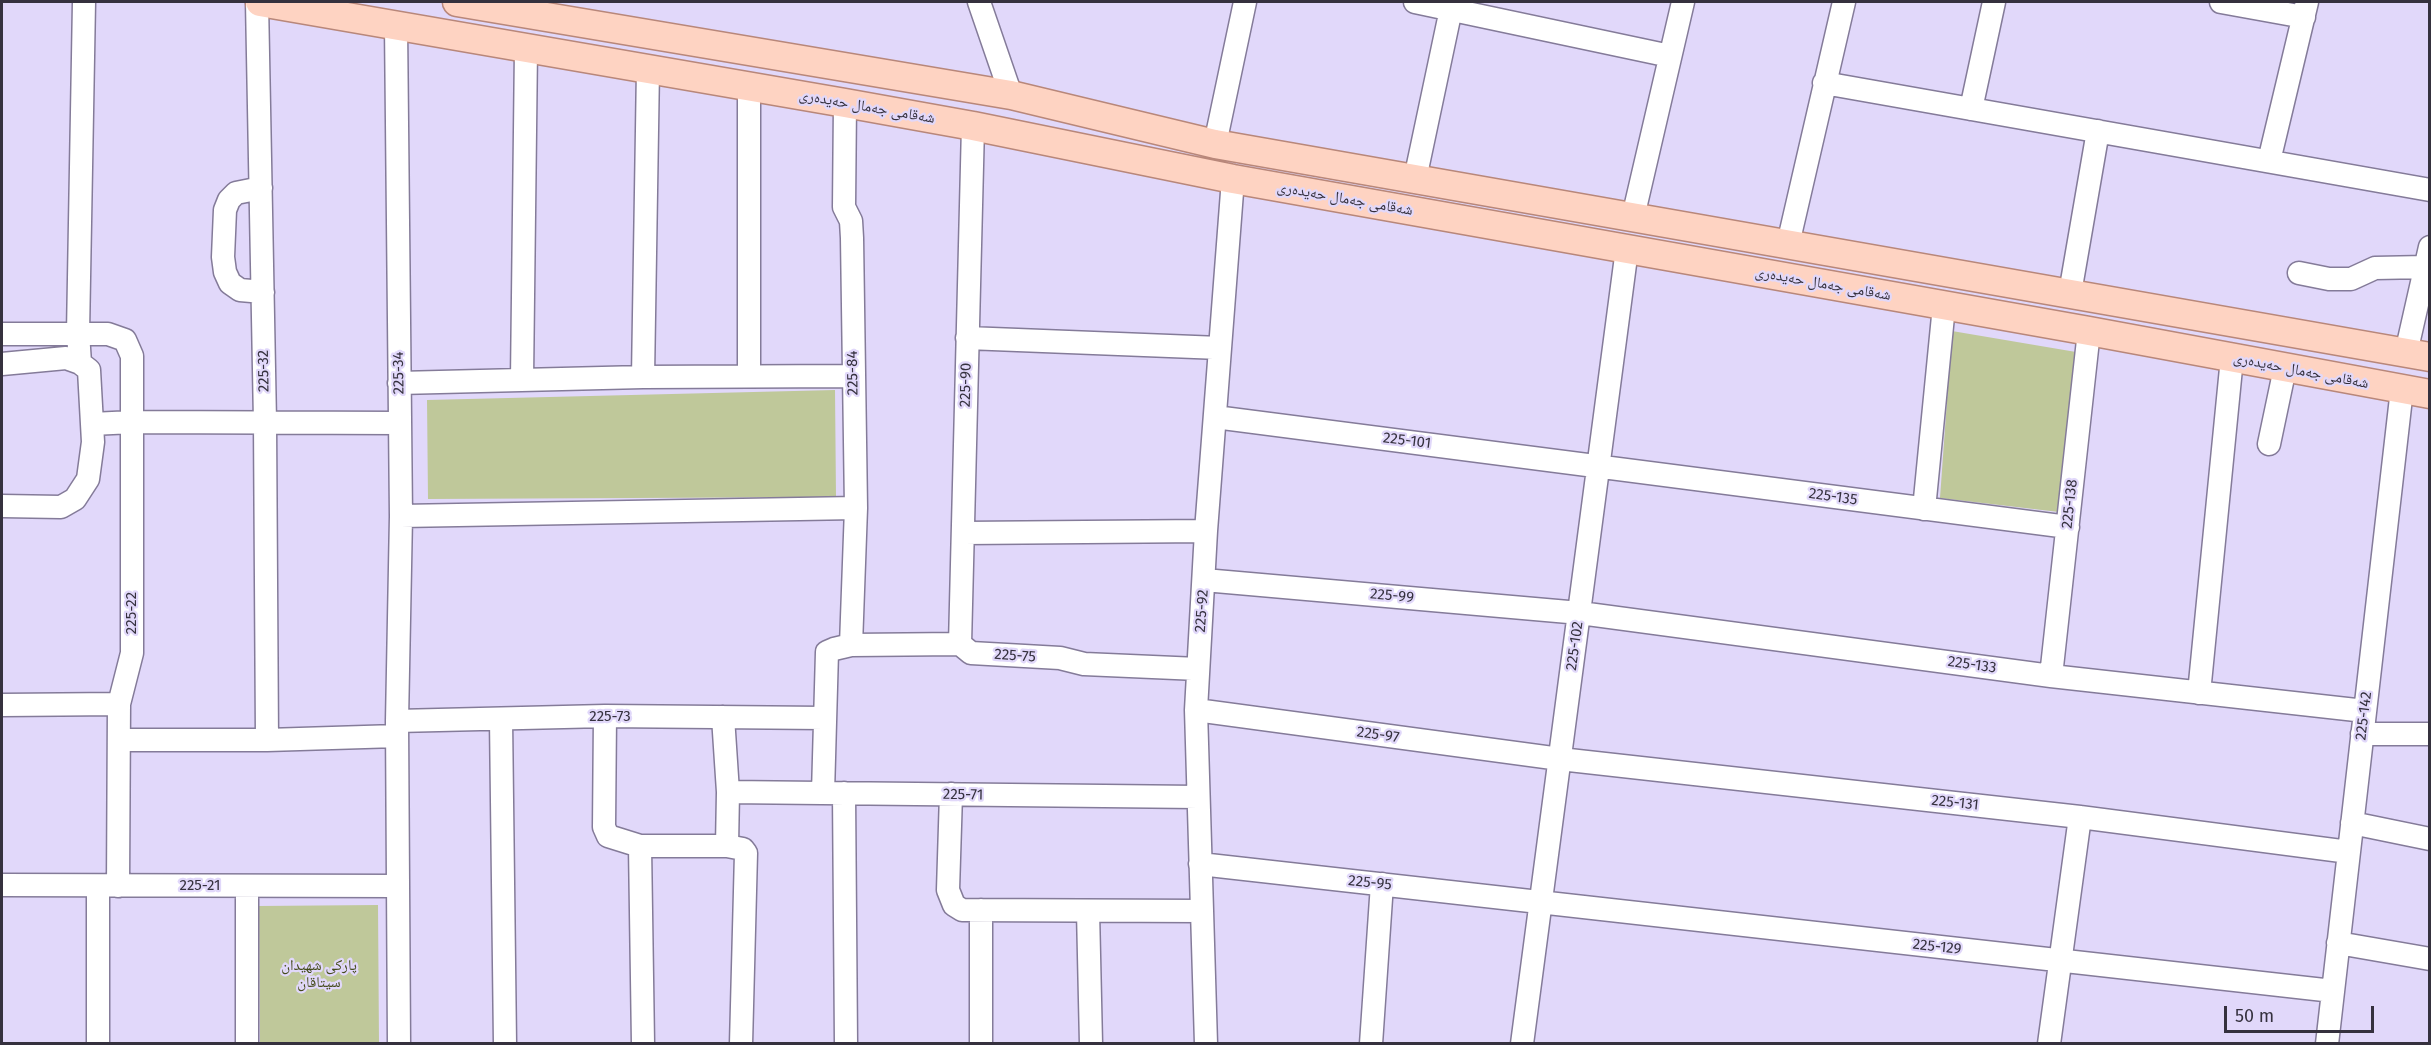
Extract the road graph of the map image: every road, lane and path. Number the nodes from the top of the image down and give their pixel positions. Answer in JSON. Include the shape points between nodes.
{"nodes":[{"id":1,"x":84,"y":2,"type":"edge"},
{"id":2,"x":259,"y":2,"type":"edge"},
{"id":3,"x":457,"y":2,"type":"edge"},
{"id":4,"x":980,"y":2,"type":"edge"},
{"id":5,"x":1245,"y":2,"type":"edge"},
{"id":6,"x":1415,"y":2,"type":"edge"},
{"id":7,"x":1683,"y":2,"type":"edge"},
{"id":8,"x":1844,"y":2,"type":"edge"},
{"id":9,"x":1994,"y":2,"type":"edge"},
{"id":10,"x":2221,"y":2,"type":"edge"},
{"id":11,"x":499,"y":9,"type":"junction"},
{"id":12,"x":1451,"y":9,"type":"junction"},
{"id":13,"x":2305,"y":9,"type":"edge"},
{"id":14,"x":396,"y":25,"type":"junction"},
{"id":15,"x":496,"y":42,"type":"junction"},
{"id":16,"x":526,"y":48,"type":"junction"},
{"id":17,"x":1670,"y":56,"type":"junction"},
{"id":18,"x":648,"y":68,"type":"junction"},
{"id":19,"x":1824,"y":83,"type":"junction"},
{"id":20,"x":749,"y":87,"type":"junction"},
{"id":21,"x":1011,"y":95,"type":"junction"},
{"id":22,"x":845,"y":103,"type":"junction"},
{"id":23,"x":1971,"y":109,"type":"junction"},
{"id":24,"x":973,"y":126,"type":"junction"},
{"id":25,"x":2098,"y":131,"type":"junction"},
{"id":26,"x":1215,"y":144,"type":"junction"},
{"id":27,"x":2269,"y":161,"type":"junction"},
{"id":28,"x":1233,"y":179,"type":"junction"},
{"id":29,"x":1415,"y":179,"type":"junction"},
{"id":30,"x":261,"y":188,"type":"junction"},
{"id":31,"x":2430,"y":190,"type":"edge"},
{"id":32,"x":1633,"y":217,"type":"junction"},
{"id":33,"x":1788,"y":244,"type":"junction"},
{"id":34,"x":1627,"y":249,"type":"junction"},
{"id":35,"x":2427,"y":257,"type":"edge"},
{"id":36,"x":2299,"y":273,"type":"dead end"},
{"id":37,"x":1982,"y":278,"type":"junction"},
{"id":38,"x":263,"y":291,"type":"junction"},
{"id":39,"x":2070,"y":293,"type":"junction"},
{"id":40,"x":1944,"y":306,"type":"junction"},
{"id":41,"x":1975,"y":311,"type":"junction"},
{"id":42,"x":2089,"y":331,"type":"junction"},
{"id":43,"x":78,"y":333,"type":"junction"},
{"id":44,"x":2,"y":334,"type":"edge"},
{"id":45,"x":967,"y":338,"type":"junction"},
{"id":46,"x":1220,"y":348,"type":"junction"},
{"id":47,"x":2418,"y":355,"type":"edge"},
{"id":48,"x":2232,"y":358,"type":"junction"},
{"id":49,"x":80,"y":363,"type":"junction"},
{"id":50,"x":2,"y":364,"type":"edge"},
{"id":51,"x":2285,"y":368,"type":"junction"},
{"id":52,"x":749,"y":376,"type":"junction"},
{"id":53,"x":853,"y":376,"type":"junction"},
{"id":54,"x":643,"y":377,"type":"junction"},
{"id":55,"x":522,"y":379,"type":"junction"},
{"id":56,"x":399,"y":383,"type":"junction"},
{"id":57,"x":2402,"y":389,"type":"junction"},
{"id":58,"x":2430,"y":394,"type":"edge"},
{"id":59,"x":1215,"y":417,"type":"junction"},
{"id":60,"x":133,"y":422,"type":"junction"},
{"id":61,"x":265,"y":422,"type":"junction"},
{"id":62,"x":399,"y":423,"type":"junction"},
{"id":63,"x":92,"y":424,"type":"junction"},
{"id":64,"x":2270,"y":444,"type":"dead end"},
{"id":65,"x":1598,"y":465,"type":"junction"},
{"id":66,"x":2,"y":506,"type":"edge"},
{"id":67,"x":856,"y":508,"type":"junction"},
{"id":68,"x":1924,"y":509,"type":"junction"},
{"id":69,"x":401,"y":516,"type":"junction"},
{"id":70,"x":2068,"y":527,"type":"junction"},
{"id":71,"x":1206,"y":531,"type":"junction"},
{"id":72,"x":964,"y":533,"type":"junction"},
{"id":73,"x":1204,"y":580,"type":"junction"},
{"id":74,"x":1580,"y":613,"type":"junction"},
{"id":75,"x":960,"y":644,"type":"junction"},
{"id":76,"x":843,"y":647,"type":"junction"},
{"id":77,"x":1198,"y":669,"type":"junction"},
{"id":78,"x":2051,"y":676,"type":"junction"},
{"id":79,"x":2199,"y":693,"type":"junction"},
{"id":80,"x":119,"y":704,"type":"junction"},
{"id":81,"x":2,"y":705,"type":"edge"},
{"id":82,"x":1196,"y":710,"type":"junction"},
{"id":83,"x":2365,"y":711,"type":"junction"},
{"id":84,"x":605,"y":716,"type":"junction"},
{"id":85,"x":723,"y":717,"type":"junction"},
{"id":86,"x":824,"y":718,"type":"junction"},
{"id":87,"x":501,"y":719,"type":"junction"},
{"id":88,"x":397,"y":728,"type":"junction"},
{"id":89,"x":2362,"y":734,"type":"junction"},
{"id":90,"x":2430,"y":734,"type":"edge"},
{"id":91,"x":120,"y":740,"type":"junction"},
{"id":92,"x":267,"y":740,"type":"junction"},
{"id":93,"x":1560,"y":759,"type":"junction"},
{"id":94,"x":728,"y":792,"type":"junction"},
{"id":95,"x":834,"y":793,"type":"junction"},
{"id":96,"x":951,"y":795,"type":"junction"},
{"id":97,"x":1198,"y":797,"type":"junction"},
{"id":98,"x":2080,"y":817,"type":"junction"},
{"id":99,"x":2352,"y":823,"type":"junction"},
{"id":100,"x":2430,"y":839,"type":"edge"},
{"id":101,"x":640,"y":846,"type":"junction"},
{"id":102,"x":727,"y":846,"type":"junction"},
{"id":103,"x":2349,"y":852,"type":"junction"},
{"id":104,"x":1200,"y":864,"type":"junction"},
{"id":105,"x":1382,"y":884,"type":"junction"},
{"id":106,"x":2,"y":885,"type":"edge"},
{"id":107,"x":108,"y":886,"type":"junction"},
{"id":108,"x":247,"y":886,"type":"junction"},
{"id":109,"x":398,"y":886,"type":"junction"},
{"id":110,"x":1541,"y":902,"type":"junction"},
{"id":111,"x":972,"y":910,"type":"junction"},
{"id":112,"x":1088,"y":911,"type":"junction"},
{"id":113,"x":1201,"y":911,"type":"junction"},
{"id":114,"x":2338,"y":943,"type":"junction"},
{"id":115,"x":2430,"y":959,"type":"edge"},
{"id":116,"x":2060,"y":960,"type":"junction"},
{"id":117,"x":2333,"y":991,"type":"junction"},
{"id":118,"x":1525,"y":1043,"type":"edge"},
{"id":119,"x":98,"y":1044,"type":"edge"},
{"id":120,"x":247,"y":1044,"type":"edge"},
{"id":121,"x":399,"y":1044,"type":"edge"},
{"id":122,"x":505,"y":1044,"type":"edge"},
{"id":123,"x":644,"y":1044,"type":"edge"},
{"id":124,"x":741,"y":1044,"type":"edge"},
{"id":125,"x":846,"y":1044,"type":"edge"},
{"id":126,"x":981,"y":1044,"type":"edge"},
{"id":127,"x":1091,"y":1044,"type":"edge"},
{"id":128,"x":1206,"y":1044,"type":"edge"},
{"id":129,"x":1371,"y":1044,"type":"edge"},
{"id":130,"x":2049,"y":1044,"type":"edge"},
{"id":131,"x":2327,"y":1044,"type":"edge"}],
"edges":[{"from":1,"to":43,"type":"street"},
{"from":2,"to":14,"type":"main road","name":"شەقامی جەمال حەیدەری"},
{"from":2,"to":30,"type":"street","name":"225-32"},
{"from":3,"to":11,"type":"main road"},
{"from":4,"to":21,"type":"street"},
{"from":5,"to":26,"type":"street"},
{"from":6,"to":12,"type":"street"},
{"from":7,"to":17,"type":"street"},
{"from":8,"to":19,"type":"street"},
{"from":9,"to":23,"type":"street"},
{"from":10,"to":13,"type":"street"},
{"from":11,"to":15,"type":"main road"},
{"from":11,"to":21,"type":"main road"},
{"from":12,"to":17,"type":"street"},
{"from":12,"to":29,"type":"street"},
{"from":13,"to":27,"type":"street"},
{"from":14,"to":15,"type":"main road","name":"شەقامی جەمال حەیدەری"},
{"from":14,"to":56,"type":"street","name":"225-34"},
{"from":15,"to":16,"type":"main road","name":"شەقامی جەمال حەیدەری"},
{"from":16,"to":18,"type":"main road","name":"شەقامی جەمال حەیدەری"},
{"from":16,"to":55,"type":"street"},
{"from":17,"to":32,"type":"street"},
{"from":18,"to":20,"type":"main road","name":"شەقامی جەمال حەیدەری"},
{"from":18,"to":54,"type":"street"},
{"from":19,"to":23,"type":"street"},
{"from":19,"to":33,"type":"street"},
{"from":20,"to":22,"type":"main road","name":"شەقامی جەمال حەیدەری"},
{"from":20,"to":52,"type":"street"},
{"from":21,"to":26,"type":"main road"},
{"from":22,"to":24,"type":"main road","name":"شەقامی جەمال حەیدەری"},
{"from":22,"to":53,"type":"street","name":"225-84","via":[[844,207],[852,230]]},
{"from":23,"to":25,"type":"street"},
{"from":24,"to":28,"type":"main road","name":"شەقامی جەمال حەیدەری"},
{"from":24,"to":45,"type":"street","name":"225-90"},
{"from":25,"to":27,"type":"street"},
{"from":25,"to":39,"type":"street"},
{"from":26,"to":29,"type":"main road"},
{"from":27,"to":31,"type":"street"},
{"from":28,"to":34,"type":"main road","name":"شەقامی جەمال حەیدەری"},
{"from":28,"to":46,"type":"street","name":"225-92"},
{"from":29,"to":32,"type":"main road"},
{"from":30,"to":38,"type":"street","name":"225-32"},
{"from":30,"to":38,"type":"street","via":[[236,193],[229,200],[223,257],[230,283],[240,290]]},
{"from":32,"to":33,"type":"main road"},
{"from":33,"to":37,"type":"main road"},
{"from":34,"to":40,"type":"main road","name":"شەقامی جەمال حەیدەری"},
{"from":34,"to":65,"type":"street","name":"225-102"},
{"from":35,"to":36,"type":"street","via":[[2375,268],[2350,279]]},
{"from":35,"to":47,"type":"street"},
{"from":37,"to":39,"type":"main road"},
{"from":37,"to":41,"type":"main road"},
{"from":38,"to":61,"type":"street","name":"225-32"},
{"from":39,"to":47,"type":"main road"},
{"from":40,"to":41,"type":"main road","name":"شەقامی جەمال حەیدەری"},
{"from":40,"to":68,"type":"street"},
{"from":41,"to":42,"type":"main road","name":"شەقامی جەمال حەیدەری"},
{"from":42,"to":48,"type":"main road","name":"شەقامی جەمال حەیدەری"},
{"from":42,"to":70,"type":"street","name":"225-138"},
{"from":43,"to":44,"type":"street"},
{"from":43,"to":49,"type":"street"},
{"from":43,"to":60,"type":"street","name":"225-22","via":[[108,334],[125,340],[132,356]]},
{"from":45,"to":46,"type":"street"},
{"from":45,"to":72,"type":"street","name":"225-90"},
{"from":46,"to":59,"type":"street","name":"225-92"},
{"from":48,"to":51,"type":"main road","name":"شەقامی جەمال حەیدەری"},
{"from":48,"to":79,"type":"street"},
{"from":49,"to":50,"type":"street","via":[[66,358]]},
{"from":49,"to":63,"type":"street","via":[[89,370]]},
{"from":51,"to":57,"type":"main road","name":"شەقامی جەمال حەیدەری"},
{"from":51,"to":64,"type":"street"},
{"from":52,"to":53,"type":"street"},
{"from":52,"to":54,"type":"street"},
{"from":53,"to":67,"type":"street","name":"225-84"},
{"from":54,"to":55,"type":"street"},
{"from":55,"to":56,"type":"street"},
{"from":56,"to":62,"type":"street","name":"225-34"},
{"from":57,"to":58,"type":"main road","name":"شەقامی جەمال حەیدەری"},
{"from":57,"to":83,"type":"street","name":"225-142"},
{"from":59,"to":65,"type":"street","name":"225-101"},
{"from":59,"to":71,"type":"street","name":"225-92"},
{"from":60,"to":61,"type":"street"},
{"from":60,"to":63,"type":"street"},
{"from":60,"to":80,"type":"street","name":"225-22","via":[[132,653]]},
{"from":61,"to":62,"type":"street"},
{"from":61,"to":92,"type":"street","name":"225-32"},
{"from":62,"to":69,"type":"street","name":"225-34"},
{"from":63,"to":66,"type":"street","via":[[88,479],[75,499],[61,507]]},
{"from":65,"to":68,"type":"street","name":"225-135"},
{"from":65,"to":74,"type":"street","name":"225-102"},
{"from":67,"to":69,"type":"street"},
{"from":67,"to":76,"type":"street","name":"225-84"},
{"from":68,"to":70,"type":"street","name":"225-135"},
{"from":69,"to":88,"type":"street","name":"225-34"},
{"from":70,"to":78,"type":"street","name":"225-138"},
{"from":71,"to":72,"type":"street"},
{"from":71,"to":73,"type":"street","name":"225-92"},
{"from":72,"to":75,"type":"street","name":"225-90"},
{"from":73,"to":74,"type":"street","name":"225-99"},
{"from":73,"to":77,"type":"street","name":"225-92"},
{"from":74,"to":78,"type":"street","name":"225-133"},
{"from":74,"to":93,"type":"street","name":"225-102"},
{"from":75,"to":76,"type":"street","name":"225-75"},
{"from":75,"to":77,"type":"street","name":"225-75","via":[[971,653],[1060,658],[1084,664]]},
{"from":76,"to":86,"type":"street","name":"225-84","via":[[827,652]]},
{"from":77,"to":82,"type":"street","name":"225-92"},
{"from":78,"to":79,"type":"street","name":"225-133"},
{"from":79,"to":83,"type":"street","name":"225-133"},
{"from":80,"to":81,"type":"street"},
{"from":80,"to":91,"type":"street","name":"225-22"},
{"from":82,"to":93,"type":"street","name":"225-97"},
{"from":82,"to":97,"type":"street","name":"225-92"},
{"from":83,"to":89,"type":"street","name":"225-142"},
{"from":84,"to":85,"type":"street","name":"225-73"},
{"from":84,"to":87,"type":"street","name":"225-73"},
{"from":84,"to":101,"type":"street","via":[[604,827],[609,836]]},
{"from":85,"to":86,"type":"street","name":"225-73"},
{"from":85,"to":94,"type":"street"},
{"from":86,"to":95,"type":"street"},
{"from":87,"to":88,"type":"street","name":"225-73"},
{"from":87,"to":122,"type":"street"},
{"from":88,"to":92,"type":"street","name":"225-73"},
{"from":88,"to":109,"type":"street","name":"225-34"},
{"from":89,"to":90,"type":"street"},
{"from":89,"to":99,"type":"street","name":"225-142"},
{"from":91,"to":92,"type":"street","name":"225-73"},
{"from":91,"to":107,"type":"street","name":"225-22"},
{"from":93,"to":98,"type":"street","name":"225-131"},
{"from":93,"to":110,"type":"street","name":"225-102"},
{"from":94,"to":95,"type":"street","name":"225-71"},
{"from":94,"to":102,"type":"street"},
{"from":95,"to":96,"type":"street","name":"225-71"},
{"from":95,"to":125,"type":"street"},
{"from":96,"to":97,"type":"street","name":"225-71"},
{"from":96,"to":111,"type":"street","via":[[948,890],[954,905]]},
{"from":97,"to":104,"type":"street","name":"225-92"},
{"from":98,"to":103,"type":"street","name":"225-131"},
{"from":98,"to":116,"type":"street"},
{"from":99,"to":100,"type":"street"},
{"from":99,"to":103,"type":"street","name":"225-142"},
{"from":101,"to":102,"type":"street"},
{"from":101,"to":123,"type":"street"},
{"from":102,"to":124,"type":"street","via":[[746,852]]},
{"from":103,"to":114,"type":"street","name":"225-142"},
{"from":104,"to":105,"type":"street","name":"225-95"},
{"from":104,"to":113,"type":"street","name":"225-92"},
{"from":105,"to":110,"type":"street","name":"225-95"},
{"from":105,"to":129,"type":"street"},
{"from":106,"to":107,"type":"street","name":"225-21"},
{"from":107,"to":108,"type":"street","name":"225-21"},
{"from":107,"to":119,"type":"street","name":"225-22"},
{"from":108,"to":109,"type":"street","name":"225-21"},
{"from":108,"to":120,"type":"street"},
{"from":109,"to":121,"type":"street","name":"225-34"},
{"from":110,"to":116,"type":"street","name":"225-129"},
{"from":110,"to":118,"type":"street","name":"225-102"},
{"from":111,"to":112,"type":"street"},
{"from":111,"to":126,"type":"street"},
{"from":112,"to":113,"type":"street"},
{"from":112,"to":127,"type":"street"},
{"from":113,"to":128,"type":"street","name":"225-92"},
{"from":114,"to":115,"type":"street"},
{"from":114,"to":117,"type":"street","name":"225-142"},
{"from":116,"to":117,"type":"street","name":"225-129"},
{"from":116,"to":130,"type":"street"},
{"from":117,"to":131,"type":"street","name":"225-142"}]}
